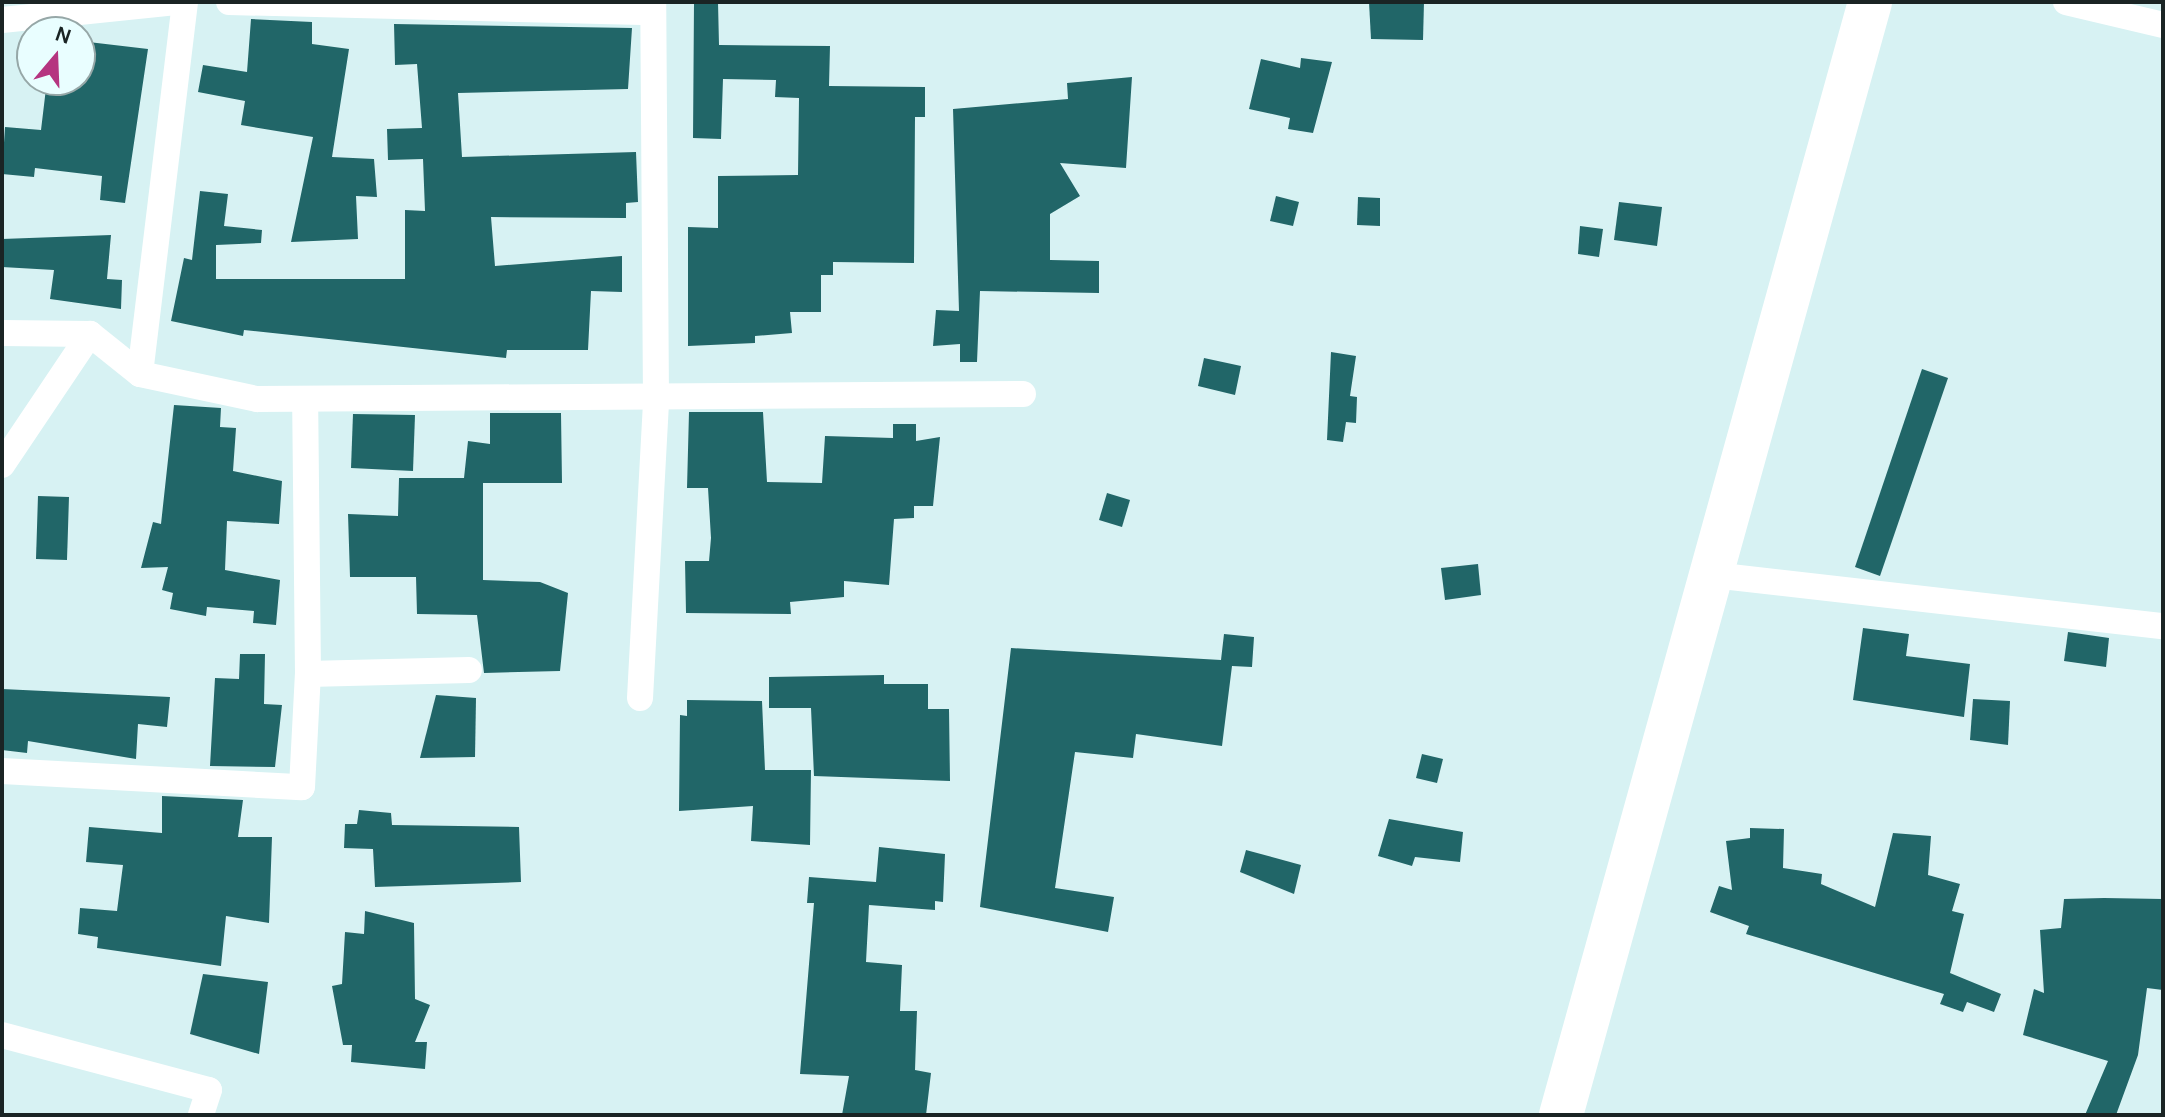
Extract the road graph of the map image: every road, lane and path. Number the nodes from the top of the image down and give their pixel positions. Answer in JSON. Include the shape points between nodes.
{"nodes":[{"id":1,"x":176,"y":2,"type":"edge"},
{"id":2,"x":185,"y":2,"type":"edge"},
{"id":3,"x":229,"y":2,"type":"edge"},
{"id":4,"x":1870,"y":2,"type":"edge"},
{"id":5,"x":2066,"y":2,"type":"edge"},
{"id":6,"x":653,"y":7,"type":"edge"},
{"id":7,"x":2,"y":20,"type":"edge"},
{"id":8,"x":2163,"y":25,"type":"edge"},
{"id":9,"x":2,"y":333,"type":"edge"},
{"id":10,"x":90,"y":334,"type":"junction"},
{"id":11,"x":140,"y":374,"type":"junction"},
{"id":12,"x":1023,"y":394,"type":"dead end"},
{"id":13,"x":305,"y":399,"type":"junction"},
{"id":14,"x":656,"y":400,"type":"junction"},
{"id":15,"x":2,"y":465,"type":"edge"},
{"id":16,"x":1713,"y":575,"type":"junction"},
{"id":17,"x":2163,"y":626,"type":"edge"},
{"id":18,"x":469,"y":670,"type":"dead end"},
{"id":19,"x":308,"y":674,"type":"junction"},
{"id":20,"x":640,"y":698,"type":"dead end"},
{"id":21,"x":2,"y":771,"type":"edge"},
{"id":22,"x":2,"y":1035,"type":"edge"},
{"id":23,"x":201,"y":1115,"type":"edge"},
{"id":24,"x":1561,"y":1115,"type":"edge"}],
"edges":[{"from":1,"to":7,"type":"street"},
{"from":2,"to":11,"type":"street"},
{"from":3,"to":6,"type":"street"},
{"from":4,"to":16,"type":"highway"},
{"from":5,"to":8,"type":"street"},
{"from":6,"to":14,"type":"street"},
{"from":9,"to":10,"type":"street"},
{"from":10,"to":11,"type":"street"},
{"from":10,"to":15,"type":"street"},
{"from":11,"to":13,"type":"street","via":[[257,399]]},
{"from":12,"to":14,"type":"street"},
{"from":13,"to":14,"type":"street"},
{"from":13,"to":19,"type":"street"},
{"from":14,"to":20,"type":"street"},
{"from":16,"to":17,"type":"street"},
{"from":16,"to":24,"type":"highway"},
{"from":18,"to":19,"type":"street"},
{"from":19,"to":21,"type":"street","via":[[302,787]]},
{"from":22,"to":23,"type":"street","via":[[209,1090]]}]}
